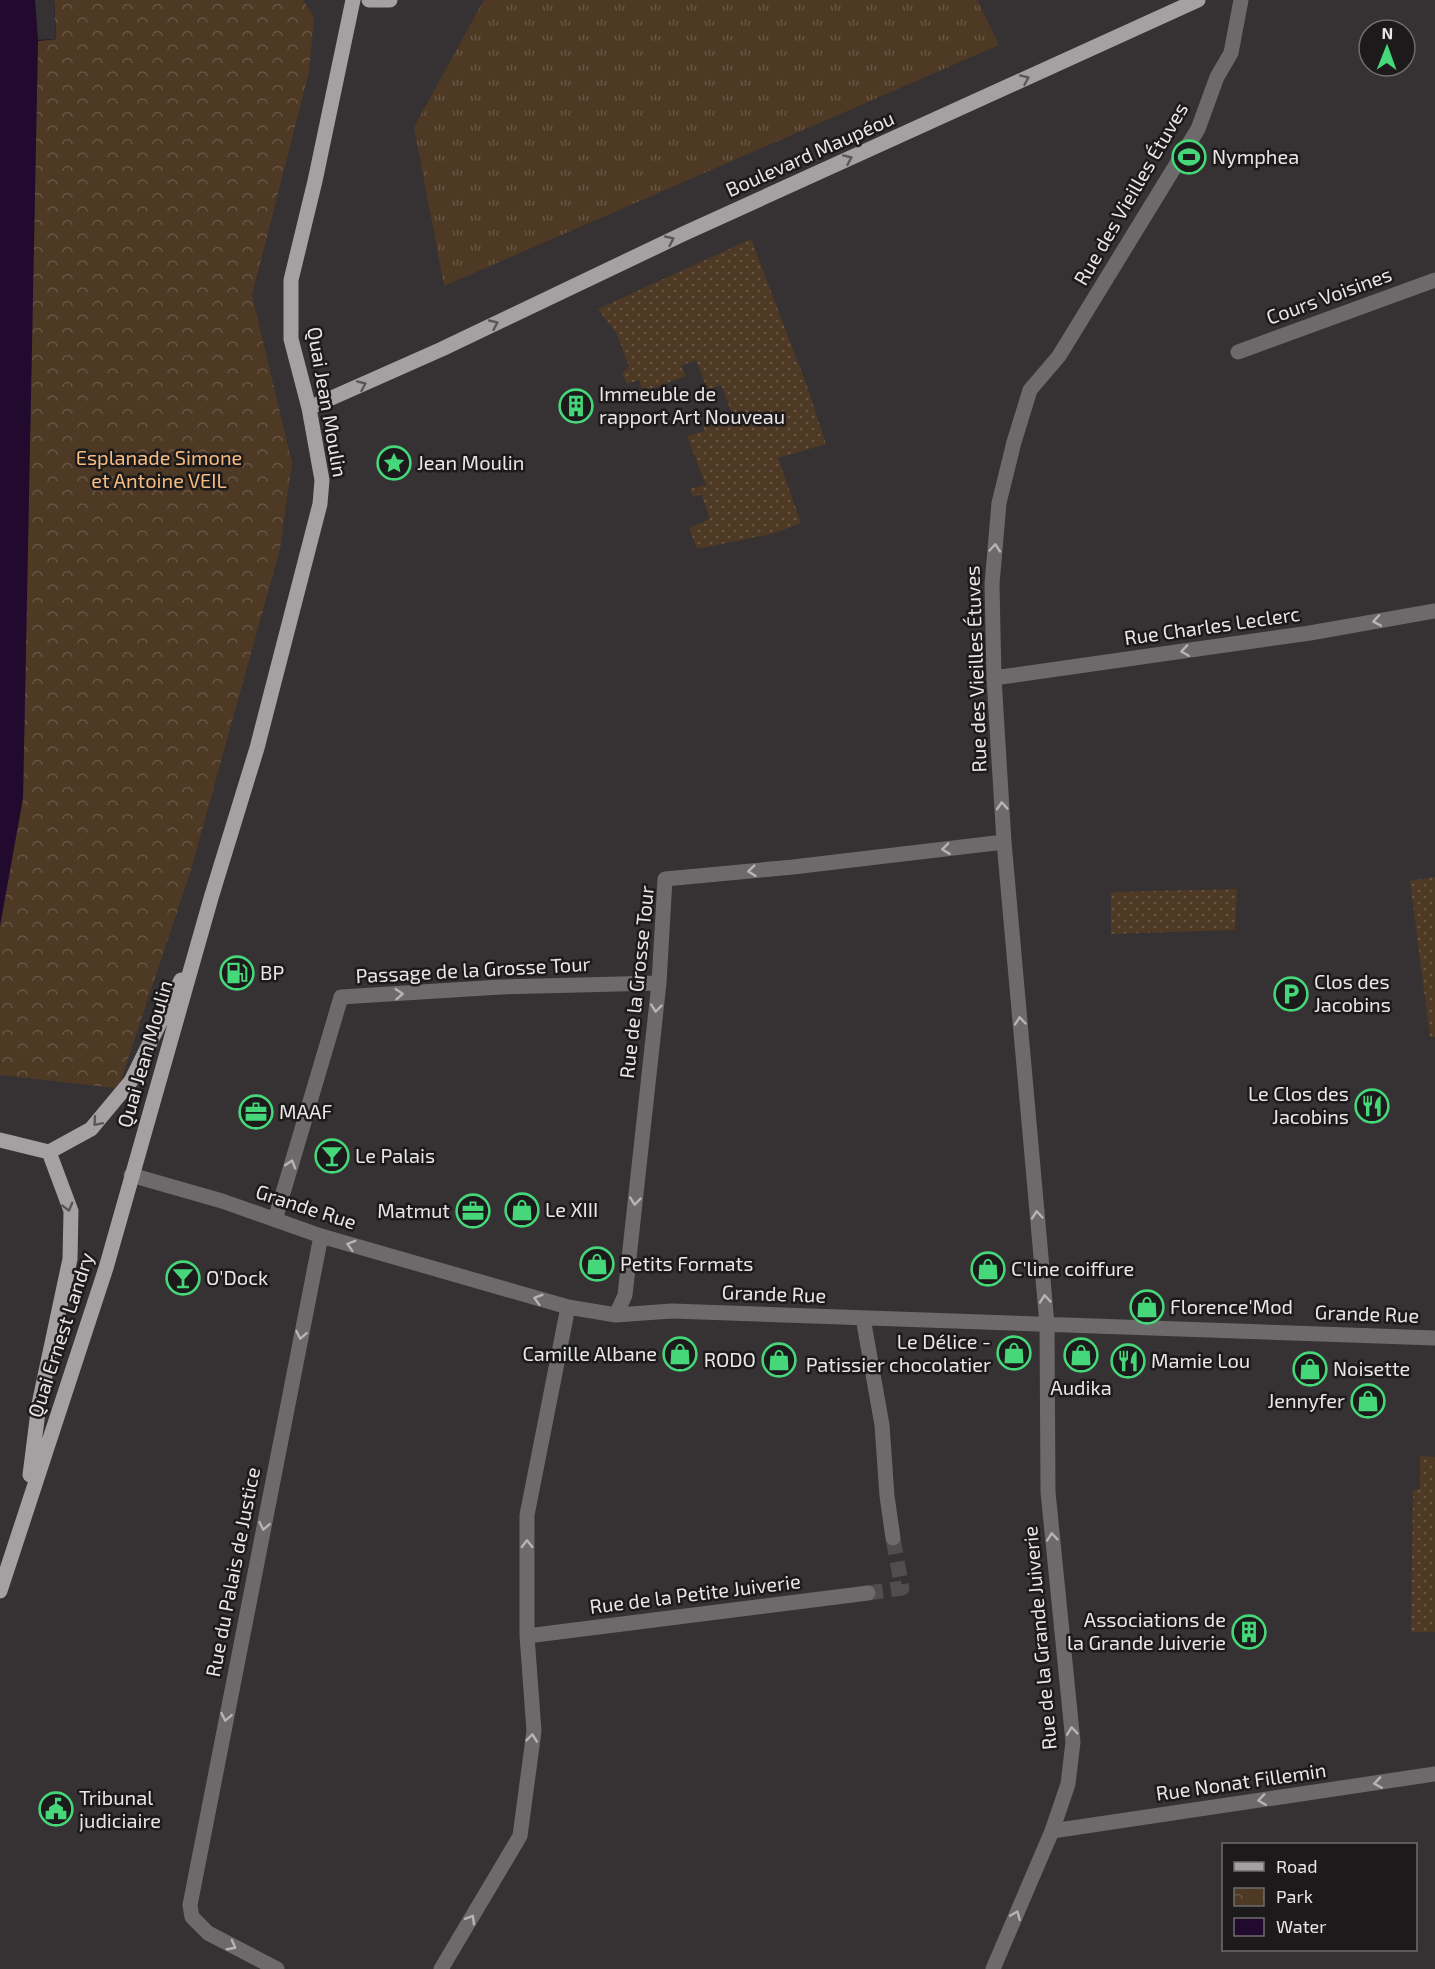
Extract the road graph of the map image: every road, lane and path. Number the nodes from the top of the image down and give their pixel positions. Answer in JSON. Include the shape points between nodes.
{"nodes":[{"id":1,"x":353,"y":0,"type":"edge"},
{"id":2,"x":369,"y":0,"type":"edge"},
{"id":3,"x":390,"y":0,"type":"edge"},
{"id":4,"x":1198,"y":0,"type":"edge"},
{"id":5,"x":1241,"y":0,"type":"edge"},
{"id":6,"x":1435,"y":280,"type":"edge"},
{"id":7,"x":1238,"y":352,"type":"dead end"},
{"id":8,"x":309,"y":408,"type":"junction"},
{"id":9,"x":1435,"y":611,"type":"edge"},
{"id":10,"x":994,"y":678,"type":"junction"},
{"id":11,"x":1004,"y":842,"type":"junction"},
{"id":12,"x":199,"y":945,"type":"junction"},
{"id":13,"x":659,"y":983,"type":"junction"},
{"id":14,"x":0,"y":1140,"type":"edge"},
{"id":15,"x":49,"y":1152,"type":"junction"},
{"id":16,"x":131,"y":1175,"type":"junction"},
{"id":17,"x":275,"y":1220,"type":"junction"},
{"id":18,"x":321,"y":1236,"type":"junction"},
{"id":19,"x":568,"y":1307,"type":"junction"},
{"id":20,"x":616,"y":1315,"type":"junction"},
{"id":21,"x":863,"y":1317,"type":"junction"},
{"id":22,"x":1047,"y":1324,"type":"junction"},
{"id":23,"x":1435,"y":1338,"type":"edge"},
{"id":24,"x":26,"y":1508,"type":"junction"},
{"id":25,"x":893,"y":1538,"type":"tunnel mouth"},
{"id":26,"x":0,"y":1591,"type":"edge"},
{"id":27,"x":868,"y":1593,"type":"tunnel mouth"},
{"id":28,"x":527,"y":1636,"type":"junction"},
{"id":29,"x":1435,"y":1773,"type":"edge"},
{"id":30,"x":1053,"y":1831,"type":"junction"},
{"id":31,"x":277,"y":1969,"type":"edge"},
{"id":32,"x":441,"y":1969,"type":"edge"},
{"id":33,"x":993,"y":1969,"type":"edge"}],
"edges":[{"from":1,"to":8,"type":"main road","name":"Quai Jean Moulin","via":[[291,280],[291,339]]},
{"from":2,"to":3,"type":"main road"},
{"from":8,"to":4,"type":"main road","name":"Boulevard Maupéou","one_way":true},
{"from":10,"to":5,"type":"street","name":"Rue des Vieilles Étuves","one_way":true,"via":[[992,584],[999,503],[1030,390],[1059,356],[1198,129],[1217,77],[1231,53]]},
{"from":6,"to":7,"type":"street","name":"Cours Voisines"},
{"from":8,"to":12,"type":"main road","name":"Quai Jean Moulin","via":[[322,480],[320,504],[257,748]]},
{"from":9,"to":10,"type":"street","name":"Rue Charles Leclerc","one_way":true},
{"from":11,"to":10,"type":"street","name":"Rue des Vieilles Étuves","one_way":true},
{"from":11,"to":13,"type":"street","name":"Rue de la Grosse Tour","one_way":true,"via":[[665,879]]},
{"from":22,"to":11,"type":"street","name":"Rue des Vieilles Étuves","one_way":true},
{"from":12,"to":15,"type":"main road","name":"Quai Jean Moulin","one_way":true,"via":[[131,1081],[91,1129]]},
{"from":12,"to":16,"type":"main road","name":"Quai Jean Moulin"},
{"from":17,"to":13,"type":"street","name":"Passage de la Grosse Tour","one_way":true,"via":[[341,997]]},
{"from":13,"to":20,"type":"street","name":"Rue de la Grosse Tour","one_way":true,"via":[[626,1295]]},
{"from":14,"to":15,"type":"main road"},
{"from":15,"to":24,"type":"main road","name":"Quai Ernest Landry","one_way":true,"via":[[71,1211],[70,1259],[39,1404]]},
{"from":16,"to":17,"type":"street","name":"Grande Rue"},
{"from":16,"to":24,"type":"main road","name":"Quai Ernest Landry","via":[[106,1268]]},
{"from":17,"to":18,"type":"street","name":"Grande Rue"},
{"from":19,"to":18,"type":"street","name":"Grande Rue","one_way":true},
{"from":18,"to":31,"type":"street","name":"Rue du Palais de Justice","one_way":true,"via":[[190,1905],[192,1917],[208,1933]]},
{"from":19,"to":20,"type":"street","name":"Grande Rue"},
{"from":28,"to":19,"type":"street","one_way":true,"via":[[527,1515]]},
{"from":20,"to":21,"type":"street","name":"Grande Rue","via":[[663,1311]]},
{"from":21,"to":22,"type":"street","name":"Grande Rue"},
{"from":21,"to":25,"type":"street","via":[[882,1425]]},
{"from":22,"to":23,"type":"street","name":"Grande Rue"},
{"from":30,"to":22,"type":"street","name":"Rue de la Grande Juiverie","one_way":true,"via":[[1068,1784],[1073,1742],[1048,1492]]},
{"from":24,"to":26,"type":"main road","name":"Quai Ernest Landry"},
{"from":27,"to":28,"type":"street","name":"Rue de la Petite Juiverie"},
{"from":32,"to":28,"type":"street","one_way":true,"via":[[520,1836],[534,1731]]},
{"from":29,"to":30,"type":"street","name":"Rue Nonat Fillemin","one_way":true},
{"from":33,"to":30,"type":"street","name":"Rue de la Grande Juiverie","one_way":true}]}
